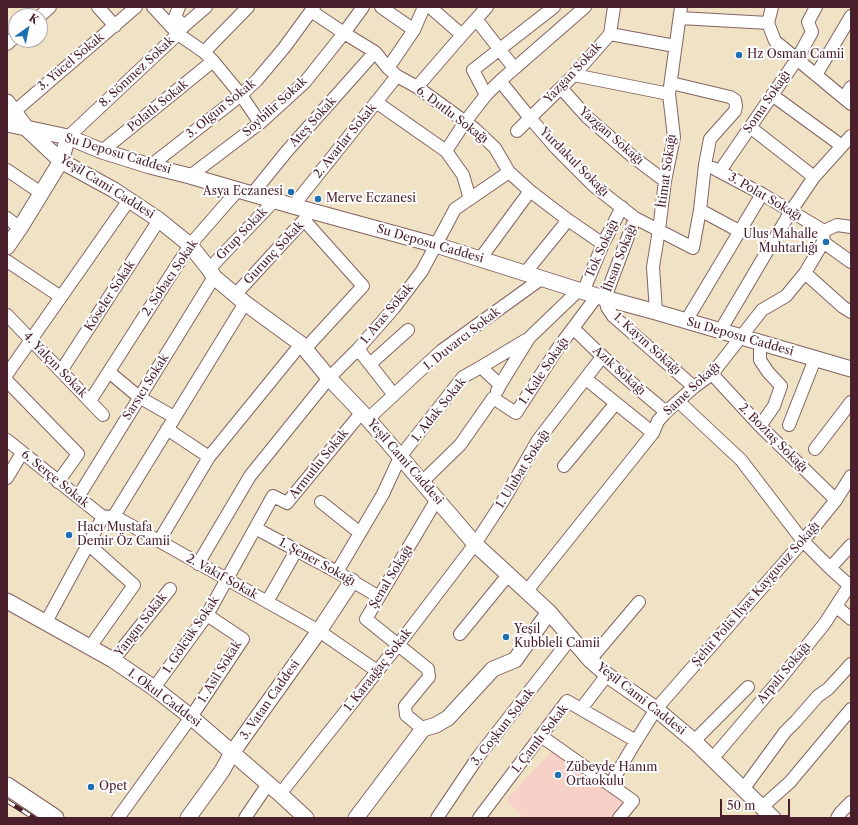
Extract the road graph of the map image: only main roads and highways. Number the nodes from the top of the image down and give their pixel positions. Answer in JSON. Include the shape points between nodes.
{"nodes":[{"id":1,"x":9,"y":114,"type":"edge"},
{"id":2,"x":27,"y":129,"type":"junction"},
{"id":3,"x":68,"y":137,"type":"junction"},
{"id":4,"x":61,"y":161,"type":"junction"},
{"id":5,"x":7,"y":247,"type":"edge"},
{"id":6,"x":851,"y":369,"type":"edge"},
{"id":7,"x":352,"y":581,"type":"road end"},
{"id":8,"x":7,"y":601,"type":"edge"},
{"id":9,"x":549,"y":612,"type":"junction"},
{"id":10,"x":232,"y":753,"type":"junction"},
{"id":11,"x":7,"y":786,"type":"edge"},
{"id":12,"x":767,"y":814,"type":"edge"},
{"id":13,"x":55,"y":818,"type":"edge"},
{"id":14,"x":188,"y":818,"type":"edge"},
{"id":15,"x":305,"y":818,"type":"edge"},
{"id":16,"x":356,"y":818,"type":"edge"}],
"edges":[{"from":1,"to":2,"type":"main road","name":"Su Deposu Caddesi"},
{"from":2,"to":3,"type":"main road","name":"Su Deposu Caddesi"},
{"from":2,"to":4,"type":"main road","name":"Yeşil Cami Caddesi"},
{"from":3,"to":4,"type":"main road"},
{"from":3,"to":6,"type":"main road","name":"Su Deposu Caddesi","via":[[150,166],[275,200],[308,215],[436,245],[591,294]]},
{"from":4,"to":5,"type":"main road"},
{"from":4,"to":9,"type":"main road","name":"Yeşil Cami Caddesi","via":[[114,190],[159,220],[190,245],[212,273],[240,299],[303,346],[475,544]]},
{"from":7,"to":10,"type":"main road","name":"3. Vatan Caddesi"},
{"from":8,"to":10,"type":"main road","name":"1. Okul Caddesi","via":[[113,660],[154,688]]},
{"from":9,"to":12,"type":"main road","name":"Yeşil Cami Caddesi","via":[[590,660],[694,741],[744,788]]},
{"from":9,"to":16,"type":"main road","via":[[515,660],[494,669],[448,718],[423,729]]},
{"from":10,"to":14,"type":"main road","name":"3. Vatan Caddesi"},
{"from":10,"to":15,"type":"main road","name":"1. Okul Caddesi"},
{"from":11,"to":13,"type":"highway"}]}
